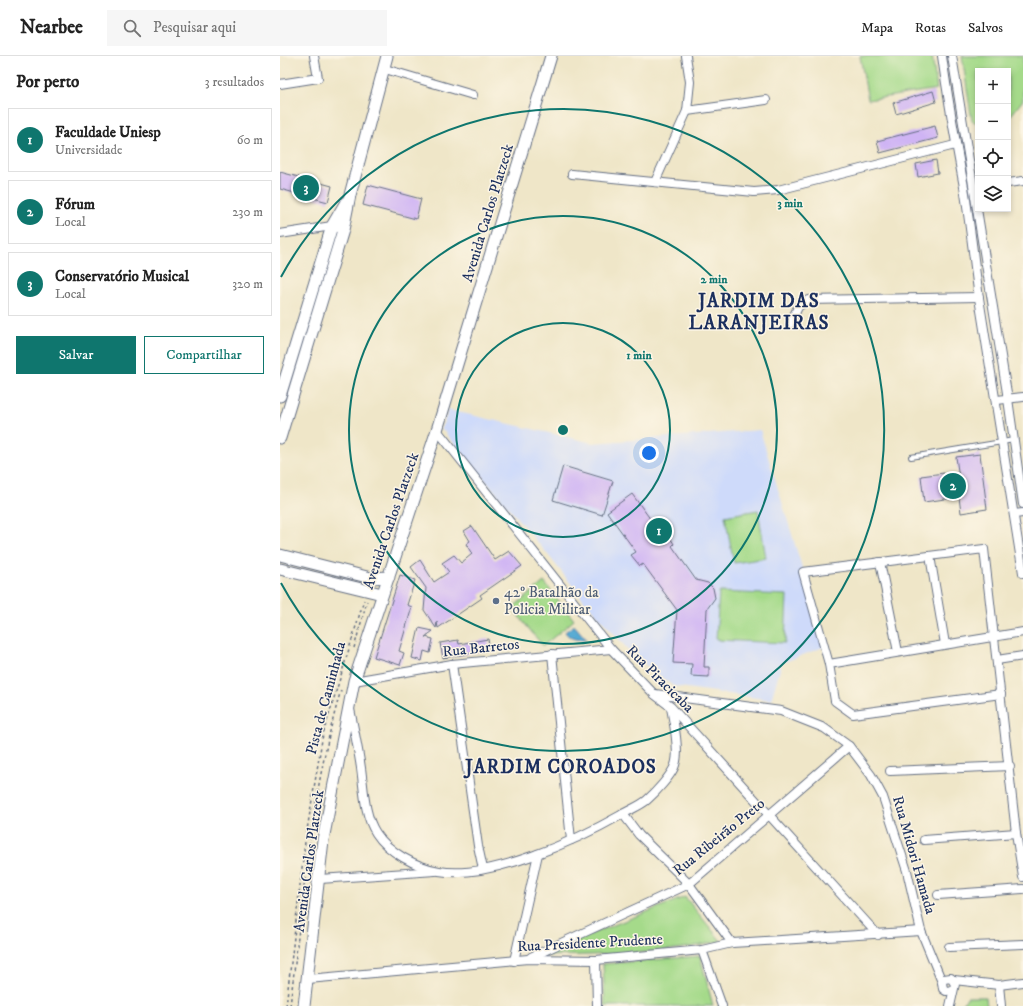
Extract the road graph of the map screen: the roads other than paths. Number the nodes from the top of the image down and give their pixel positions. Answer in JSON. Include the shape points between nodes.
{"nodes":[{"id":1,"x":314,"y":56,"type":"edge"},
{"id":2,"x":387,"y":56,"type":"edge"},
{"id":3,"x":551,"y":56,"type":"edge"},
{"id":4,"x":686,"y":56,"type":"edge"},
{"id":5,"x":942,"y":56,"type":"edge"},
{"id":6,"x":952,"y":56,"type":"edge"},
{"id":7,"x":384,"y":69,"type":"junction"},
{"id":8,"x":280,"y":84,"type":"edge"},
{"id":9,"x":473,"y":95,"type":"dead end"},
{"id":10,"x":766,"y":100,"type":"dead end"},
{"id":11,"x":687,"y":110,"type":"junction"},
{"id":12,"x":955,"y":145,"type":"junction"},
{"id":13,"x":572,"y":174,"type":"dead end"},
{"id":14,"x":1023,"y":181,"type":"edge"},
{"id":15,"x":655,"y":182,"type":"junction"},
{"id":16,"x":1011,"y":182,"type":"edge"},
{"id":17,"x":975,"y":187,"type":"edge"},
{"id":18,"x":964,"y":188,"type":"junction"},
{"id":19,"x":350,"y":195,"type":"junction"},
{"id":20,"x":979,"y":212,"type":"edge"},
{"id":21,"x":332,"y":226,"type":"junction"},
{"id":22,"x":343,"y":230,"type":"junction"},
{"id":23,"x":280,"y":234,"type":"edge"},
{"id":24,"x":979,"y":298,"type":"junction"},
{"id":25,"x":790,"y":324,"type":"dead end"},
{"id":26,"x":280,"y":396,"type":"edge"},
{"id":27,"x":1023,"y":397,"type":"edge"},
{"id":28,"x":1008,"y":399,"type":"junction"},
{"id":29,"x":996,"y":400,"type":"junction"},
{"id":30,"x":437,"y":430,"type":"junction"},
{"id":31,"x":280,"y":438,"type":"edge"},
{"id":32,"x":1014,"y":440,"type":"junction"},
{"id":33,"x":1001,"y":442,"type":"junction"},
{"id":34,"x":911,"y":457,"type":"dead end"},
{"id":35,"x":1023,"y":504,"type":"edge"},
{"id":36,"x":1023,"y":513,"type":"edge"},
{"id":37,"x":1014,"y":514,"type":"junction"},
{"id":38,"x":280,"y":555,"type":"edge"},
{"id":39,"x":930,"y":556,"type":"junction"},
{"id":40,"x":880,"y":562,"type":"junction"},
{"id":41,"x":280,"y":569,"type":"edge"},
{"id":42,"x":1023,"y":573,"type":"edge"},
{"id":43,"x":389,"y":577,"type":"junction"},
{"id":44,"x":382,"y":594,"type":"junction"},
{"id":45,"x":1023,"y":632,"type":"edge"},
{"id":46,"x":994,"y":636,"type":"junction"},
{"id":47,"x":945,"y":644,"type":"junction"},
{"id":48,"x":611,"y":649,"type":"junction"},
{"id":49,"x":898,"y":652,"type":"junction"},
{"id":50,"x":552,"y":654,"type":"junction"},
{"id":51,"x":1023,"y":656,"type":"edge"},
{"id":52,"x":997,"y":660,"type":"junction"},
{"id":53,"x":452,"y":664,"type":"junction"},
{"id":54,"x":829,"y":664,"type":"junction"},
{"id":55,"x":354,"y":681,"type":"junction"},
{"id":56,"x":654,"y":694,"type":"junction"},
{"id":57,"x":1001,"y":694,"type":"junction"},
{"id":58,"x":350,"y":704,"type":"junction"},
{"id":59,"x":671,"y":707,"type":"junction"},
{"id":60,"x":849,"y":746,"type":"junction"},
{"id":61,"x":1010,"y":766,"type":"junction"},
{"id":62,"x":890,"y":771,"type":"dead end"},
{"id":63,"x":623,"y":814,"type":"junction"},
{"id":64,"x":769,"y":814,"type":"junction"},
{"id":65,"x":1016,"y":833,"type":"junction"},
{"id":66,"x":571,"y":840,"type":"junction"},
{"id":67,"x":924,"y":840,"type":"dead end"},
{"id":68,"x":538,"y":854,"type":"junction"},
{"id":69,"x":483,"y":869,"type":"junction"},
{"id":70,"x":439,"y":871,"type":"junction"},
{"id":71,"x":1023,"y":877,"type":"edge"},
{"id":72,"x":320,"y":879,"type":"junction"},
{"id":73,"x":689,"y":884,"type":"junction"},
{"id":74,"x":1023,"y":889,"type":"edge"},
{"id":75,"x":938,"y":895,"type":"dead end"},
{"id":76,"x":921,"y":931,"type":"junction"},
{"id":77,"x":878,"y":935,"type":"junction"},
{"id":78,"x":732,"y":943,"type":"junction"},
{"id":79,"x":1023,"y":944,"type":"edge"},
{"id":80,"x":949,"y":947,"type":"dead end"},
{"id":81,"x":702,"y":950,"type":"junction"},
{"id":82,"x":528,"y":959,"type":"junction"},
{"id":83,"x":596,"y":960,"type":"junction"},
{"id":84,"x":514,"y":961,"type":"junction"},
{"id":85,"x":308,"y":979,"type":"junction"},
{"id":86,"x":1023,"y":982,"type":"edge"},
{"id":87,"x":949,"y":985,"type":"junction"},
{"id":88,"x":999,"y":985,"type":"junction"},
{"id":89,"x":304,"y":1006,"type":"edge"},
{"id":90,"x":597,"y":1006,"type":"edge"},
{"id":91,"x":722,"y":1006,"type":"edge"},
{"id":92,"x":949,"y":1006,"type":"edge"},
{"id":93,"x":1001,"y":1006,"type":"edge"}],
"edges":[{"from":1,"to":8,"type":"street","via":[[318,78]]},
{"from":2,"to":7,"type":"main road"},
{"from":3,"to":30,"type":"main road","name":"Avenida Carlos Platzeck"},
{"from":4,"to":11,"type":"street","via":[[690,82]]},
{"from":5,"to":12,"type":"street"},
{"from":6,"to":17,"type":"street"},
{"from":7,"to":9,"type":"street"},
{"from":7,"to":19,"type":"main road"},
{"from":10,"to":11,"type":"street"},
{"from":11,"to":15,"type":"street"},
{"from":12,"to":15,"type":"street","via":[[778,190],[754,192]]},
{"from":12,"to":18,"type":"street"},
{"from":13,"to":15,"type":"street"},
{"from":14,"to":16,"type":"street"},
{"from":17,"to":18,"type":"street"},
{"from":18,"to":24,"type":"street"},
{"from":19,"to":21,"type":"main road"},
{"from":19,"to":22,"type":"main road"},
{"from":20,"to":28,"type":"street"},
{"from":21,"to":22,"type":"street"},
{"from":21,"to":23,"type":"street"},
{"from":21,"to":26,"type":"main road"},
{"from":22,"to":31,"type":"main road"},
{"from":24,"to":25,"type":"street","via":[[808,300],[798,307]]},
{"from":24,"to":29,"type":"street"},
{"from":27,"to":28,"type":"street"},
{"from":28,"to":29,"type":"street"},
{"from":28,"to":32,"type":"street"},
{"from":29,"to":33,"type":"street"},
{"from":30,"to":43,"type":"main road","name":"Avenida Carlos Platzeck"},
{"from":30,"to":48,"type":"street","name":"Rua Piracicaba"},
{"from":32,"to":33,"type":"lane"},
{"from":32,"to":35,"type":"street"},
{"from":33,"to":34,"type":"lane"},
{"from":33,"to":37,"type":"street"},
{"from":36,"to":37,"type":"street"},
{"from":37,"to":42,"type":"street"},
{"from":38,"to":43,"type":"main road","via":[[371,578]]},
{"from":39,"to":40,"type":"street"},
{"from":39,"to":46,"type":"street","via":[[984,549]]},
{"from":39,"to":47,"type":"street"},
{"from":40,"to":49,"type":"street"},
{"from":40,"to":54,"type":"street","via":[[803,572]]},
{"from":41,"to":44,"type":"main road"},
{"from":43,"to":44,"type":"main road","name":"Avenida Carlos Platzeck"},
{"from":44,"to":55,"type":"main road","name":"Avenida Carlos Platzeck"},
{"from":45,"to":46,"type":"street"},
{"from":46,"to":47,"type":"street"},
{"from":46,"to":52,"type":"street"},
{"from":47,"to":49,"type":"street"},
{"from":48,"to":50,"type":"street","name":"Rua Barretos"},
{"from":48,"to":56,"type":"street","name":"Rua Piracicaba"},
{"from":49,"to":54,"type":"street"},
{"from":50,"to":53,"type":"street","name":"Rua Barretos"},
{"from":50,"to":66,"type":"street"},
{"from":51,"to":52,"type":"street"},
{"from":52,"to":57,"type":"street"},
{"from":53,"to":55,"type":"street","name":"Rua Barretos"},
{"from":53,"to":69,"type":"street"},
{"from":54,"to":57,"type":"street","via":[[835,701],[853,714]]},
{"from":55,"to":58,"type":"main road","name":"Avenida Carlos Platzeck"},
{"from":56,"to":59,"type":"street","name":"Rua Piracicaba"},
{"from":56,"to":60,"type":"street","name":"Rua Midori Hamada","via":[[781,712],[824,728]]},
{"from":57,"to":61,"type":"street"},
{"from":58,"to":70,"type":"street","via":[[368,811],[375,832],[391,851]]},
{"from":58,"to":72,"type":"main road","name":"Avenida Carlos Platzeck","via":[[323,840]]},
{"from":59,"to":63,"type":"street","via":[[676,737],[676,765],[647,801]]},
{"from":59,"to":64,"type":"street","name":"Rua Piracicaba"},
{"from":60,"to":64,"type":"street","name":"Rua Ribeirão Preto"},
{"from":60,"to":76,"type":"street","name":"Rua Midori Hamada","via":[[871,775],[883,797],[907,871]]},
{"from":61,"to":62,"type":"street"},
{"from":61,"to":65,"type":"street"},
{"from":63,"to":66,"type":"street"},
{"from":63,"to":73,"type":"street","via":[[638,835]]},
{"from":64,"to":73,"type":"street","name":"Rua Ribeirão Preto"},
{"from":64,"to":77,"type":"street","name":"Rua Piracicaba"},
{"from":65,"to":67,"type":"street"},
{"from":65,"to":71,"type":"street"},
{"from":66,"to":68,"type":"street"},
{"from":68,"to":69,"type":"street"},
{"from":68,"to":84,"type":"street"},
{"from":69,"to":70,"type":"street"},
{"from":70,"to":72,"type":"street"},
{"from":72,"to":85,"type":"main road","name":"Avenida Carlos Platzeck"},
{"from":73,"to":78,"type":"street"},
{"from":73,"to":82,"type":"street","name":"Rua Ribeirão Preto"},
{"from":74,"to":75,"type":"street"},
{"from":76,"to":77,"type":"street","name":"Rua Presidente Prudente"},
{"from":76,"to":87,"type":"street","name":"Rua Midori Hamada","via":[[936,967]]},
{"from":77,"to":78,"type":"street","name":"Rua Presidente Prudente"},
{"from":78,"to":81,"type":"street","name":"Rua Presidente Prudente"},
{"from":79,"to":80,"type":"street"},
{"from":81,"to":83,"type":"street","name":"Rua Presidente Prudente"},
{"from":81,"to":91,"type":"street"},
{"from":82,"to":83,"type":"street","name":"Rua Presidente Prudente"},
{"from":82,"to":84,"type":"street","name":"Rua Presidente Prudente"},
{"from":83,"to":90,"type":"street"},
{"from":84,"to":85,"type":"street","name":"Rua Presidente Prudente"},
{"from":85,"to":89,"type":"main road","name":"Avenida Carlos Platzeck"},
{"from":86,"to":88,"type":"street"},
{"from":87,"to":88,"type":"street","via":[[968,982]]},
{"from":87,"to":92,"type":"street","name":"Rua Midori Hamada"},
{"from":88,"to":93,"type":"street"}]}
